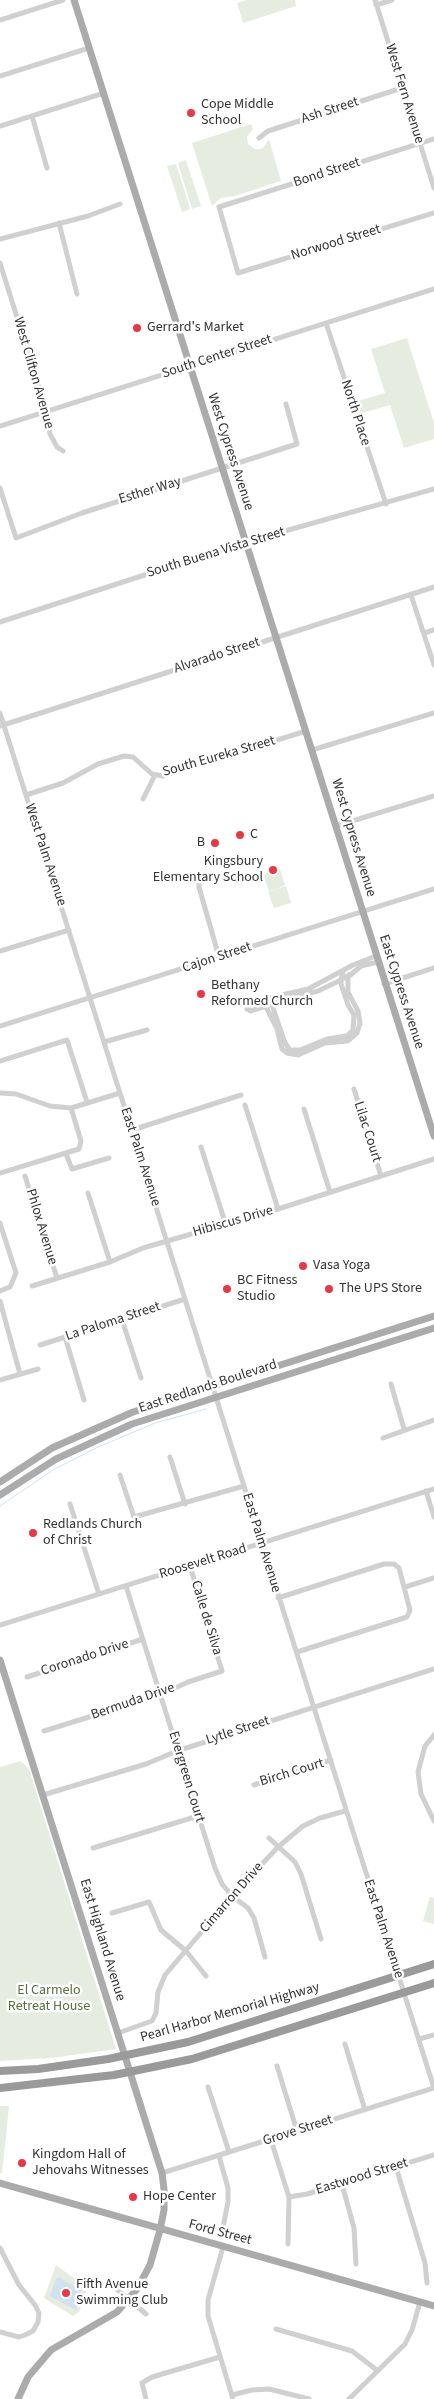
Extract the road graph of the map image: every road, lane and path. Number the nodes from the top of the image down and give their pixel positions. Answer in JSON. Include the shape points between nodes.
{"nodes":[{"id":1,"x":63,"y":0,"type":"edge"},
{"id":2,"x":74,"y":0,"type":"edge"},
{"id":3,"x":392,"y":0,"type":"edge"},
{"id":4,"x":375,"y":2,"type":"edge"},
{"id":5,"x":0,"y":20,"type":"edge"},
{"id":6,"x":90,"y":48,"type":"junction"},
{"id":7,"x":0,"y":76,"type":"edge"},
{"id":8,"x":402,"y":88,"type":"junction"},
{"id":9,"x":104,"y":93,"type":"junction"},
{"id":10,"x":32,"y":116,"type":"junction"},
{"id":11,"x":0,"y":126,"type":"edge"},
{"id":12,"x":259,"y":138,"type":"dead end"},
{"id":13,"x":434,"y":139,"type":"edge"},
{"id":14,"x":420,"y":144,"type":"junction"},
{"id":15,"x":47,"y":168,"type":"dead end"},
{"id":16,"x":434,"y":188,"type":"edge"},
{"id":17,"x":120,"y":204,"type":"dead end"},
{"id":18,"x":434,"y":213,"type":"edge"},
{"id":19,"x":59,"y":223,"type":"junction"},
{"id":20,"x":0,"y":239,"type":"edge"},
{"id":21,"x":0,"y":263,"type":"edge"},
{"id":22,"x":238,"y":273,"type":"joint"},
{"id":23,"x":434,"y":289,"type":"edge"},
{"id":24,"x":77,"y":294,"type":"dead end"},
{"id":25,"x":326,"y":323,"type":"junction"},
{"id":26,"x":190,"y":366,"type":"junction"},
{"id":27,"x":286,"y":404,"type":"dead end"},
{"id":28,"x":46,"y":410,"type":"junction"},
{"id":29,"x":0,"y":426,"type":"edge"},
{"id":30,"x":63,"y":450,"type":"dead end"},
{"id":31,"x":222,"y":469,"type":"junction"},
{"id":32,"x":0,"y":488,"type":"edge"},
{"id":33,"x":434,"y":489,"type":"edge"},
{"id":34,"x":386,"y":504,"type":"junction"},
{"id":35,"x":246,"y":542,"type":"junction"},
{"id":36,"x":434,"y":587,"type":"edge"},
{"id":37,"x":411,"y":595,"type":"junction"},
{"id":38,"x":0,"y":622,"type":"edge"},
{"id":39,"x":434,"y":630,"type":"edge"},
{"id":40,"x":424,"y":633,"type":"junction"},
{"id":41,"x":276,"y":637,"type":"junction"},
{"id":42,"x":434,"y":665,"type":"edge"},
{"id":43,"x":0,"y":713,"type":"edge"},
{"id":44,"x":434,"y":713,"type":"edge"},
{"id":45,"x":2,"y":725,"type":"edge"},
{"id":46,"x":306,"y":731,"type":"junction"},
{"id":47,"x":312,"y":750,"type":"junction"},
{"id":48,"x":155,"y":775,"type":"junction"},
{"id":49,"x":26,"y":795,"type":"junction"},
{"id":50,"x":434,"y":796,"type":"edge"},
{"id":51,"x":143,"y":799,"type":"dead end"},
{"id":52,"x":336,"y":826,"type":"junction"},
{"id":53,"x":199,"y":874,"type":"dead end"},
{"id":54,"x":434,"y":889,"type":"edge"},
{"id":55,"x":363,"y":911,"type":"junction"},
{"id":56,"x":69,"y":930,"type":"junction"},
{"id":57,"x":0,"y":951,"type":"edge"},
{"id":58,"x":219,"y":957,"type":"junction"},
{"id":59,"x":377,"y":959,"type":"junction"},
{"id":60,"x":434,"y":968,"type":"edge"},
{"id":61,"x":343,"y":971,"type":"junction"},
{"id":62,"x":349,"y":975,"type":"junction"},
{"id":63,"x":341,"y":980,"type":"junction"},
{"id":64,"x":384,"y":984,"type":"junction"},
{"id":65,"x":90,"y":998,"type":"junction"},
{"id":66,"x":268,"y":999,"type":"junction"},
{"id":67,"x":274,"y":1002,"type":"junction"},
{"id":68,"x":266,"y":1006,"type":"junction"},
{"id":69,"x":0,"y":1026,"type":"edge"},
{"id":70,"x":147,"y":1030,"type":"dead end"},
{"id":71,"x":104,"y":1042,"type":"junction"},
{"id":72,"x":0,"y":1061,"type":"edge"},
{"id":73,"x":354,"y":1089,"type":"dead end"},
{"id":74,"x":120,"y":1092,"type":"junction"},
{"id":75,"x":0,"y":1093,"type":"edge"},
{"id":76,"x":241,"y":1095,"type":"dead end"},
{"id":77,"x":87,"y":1102,"type":"junction"},
{"id":78,"x":245,"y":1105,"type":"dead end"},
{"id":79,"x":70,"y":1108,"type":"junction"},
{"id":80,"x":304,"y":1109,"type":"dead end"},
{"id":81,"x":132,"y":1130,"type":"junction"},
{"id":82,"x":434,"y":1136,"type":"edge"},
{"id":83,"x":201,"y":1147,"type":"dead end"},
{"id":84,"x":66,"y":1154,"type":"junction"},
{"id":85,"x":110,"y":1158,"type":"dead end"},
{"id":86,"x":434,"y":1159,"type":"edge"},
{"id":87,"x":0,"y":1173,"type":"edge"},
{"id":88,"x":25,"y":1176,"type":"dead end"},
{"id":89,"x":381,"y":1176,"type":"junction"},
{"id":90,"x":330,"y":1192,"type":"junction"},
{"id":91,"x":88,"y":1193,"type":"dead end"},
{"id":92,"x":278,"y":1209,"type":"junction"},
{"id":93,"x":0,"y":1223,"type":"edge"},
{"id":94,"x":226,"y":1225,"type":"junction"},
{"id":95,"x":167,"y":1241,"type":"junction"},
{"id":96,"x":110,"y":1262,"type":"junction"},
{"id":97,"x":57,"y":1278,"type":"junction"},
{"id":98,"x":32,"y":1286,"type":"dead end"},
{"id":99,"x":0,"y":1291,"type":"edge"},
{"id":100,"x":185,"y":1299,"type":"junction"},
{"id":101,"x":0,"y":1301,"type":"edge"},
{"id":102,"x":434,"y":1316,"type":"edge"},
{"id":103,"x":122,"y":1320,"type":"junction"},
{"id":104,"x":3,"y":1326,"type":"edge"},
{"id":105,"x":434,"y":1328,"type":"edge"},
{"id":106,"x":65,"y":1338,"type":"junction"},
{"id":107,"x":40,"y":1345,"type":"dead end"},
{"id":108,"x":38,"y":1369,"type":"dead end"},
{"id":109,"x":20,"y":1374,"type":"junction"},
{"id":110,"x":141,"y":1378,"type":"dead end"},
{"id":111,"x":0,"y":1380,"type":"edge"},
{"id":112,"x":391,"y":1384,"type":"dead end"},
{"id":113,"x":213,"y":1385,"type":"junction"},
{"id":114,"x":216,"y":1397,"type":"junction"},
{"id":115,"x":84,"y":1400,"type":"dead end"},
{"id":116,"x":434,"y":1420,"type":"edge"},
{"id":117,"x":404,"y":1429,"type":"junction"},
{"id":118,"x":383,"y":1438,"type":"dead end"},
{"id":119,"x":170,"y":1457,"type":"dead end"},
{"id":120,"x":120,"y":1476,"type":"dead end"},
{"id":121,"x":0,"y":1482,"type":"edge"},
{"id":122,"x":244,"y":1486,"type":"junction"},
{"id":123,"x":434,"y":1489,"type":"edge"},
{"id":124,"x":426,"y":1491,"type":"junction"},
{"id":125,"x":0,"y":1495,"type":"edge"},
{"id":126,"x":70,"y":1504,"type":"dead end"},
{"id":127,"x":186,"y":1504,"type":"junction"},
{"id":128,"x":434,"y":1517,"type":"edge"},
{"id":129,"x":261,"y":1544,"type":"junction"},
{"id":130,"x":190,"y":1566,"type":"junction"},
{"id":131,"x":434,"y":1578,"type":"edge"},
{"id":132,"x":126,"y":1586,"type":"junction"},
{"id":133,"x":405,"y":1587,"type":"junction"},
{"id":134,"x":99,"y":1594,"type":"junction"},
{"id":135,"x":278,"y":1598,"type":"junction"},
{"id":136,"x":0,"y":1625,"type":"edge"},
{"id":137,"x":142,"y":1639,"type":"junction"},
{"id":138,"x":297,"y":1652,"type":"junction"},
{"id":139,"x":0,"y":1660,"type":"edge"},
{"id":140,"x":434,"y":1669,"type":"edge"},
{"id":141,"x":222,"y":1671,"type":"joint"},
{"id":142,"x":27,"y":1677,"type":"dead end"},
{"id":143,"x":160,"y":1695,"type":"junction"},
{"id":144,"x":314,"y":1706,"type":"junction"},
{"id":145,"x":44,"y":1731,"type":"dead end"},
{"id":146,"x":434,"y":1735,"type":"edge"},
{"id":147,"x":178,"y":1751,"type":"junction"},
{"id":148,"x":331,"y":1760,"type":"junction"},
{"id":149,"x":254,"y":1785,"type":"dead end"},
{"id":150,"x":43,"y":1795,"type":"junction"},
{"id":151,"x":346,"y":1811,"type":"junction"},
{"id":152,"x":198,"y":1816,"type":"junction"},
{"id":153,"x":434,"y":1821,"type":"edge"},
{"id":154,"x":269,"y":1838,"type":"dead end"},
{"id":155,"x":278,"y":1847,"type":"junction"},
{"id":156,"x":93,"y":1848,"type":"dead end"},
{"id":157,"x":232,"y":1896,"type":"junction"},
{"id":158,"x":112,"y":1913,"type":"dead end"},
{"id":159,"x":321,"y":1939,"type":"dead end"},
{"id":160,"x":186,"y":1951,"type":"junction"},
{"id":161,"x":265,"y":1957,"type":"dead end"},
{"id":162,"x":432,"y":1964,"type":"edge"},
{"id":163,"x":206,"y":1976,"type":"dead end"},
{"id":164,"x":434,"y":1983,"type":"edge"},
{"id":165,"x":118,"y":2033,"type":"junction"},
{"id":166,"x":434,"y":2035,"type":"edge"},
{"id":167,"x":419,"y":2039,"type":"junction"},
{"id":168,"x":345,"y":2044,"type":"dead end"},
{"id":169,"x":277,"y":2066,"type":"dead end"},
{"id":170,"x":0,"y":2071,"type":"edge"},
{"id":171,"x":208,"y":2087,"type":"dead end"},
{"id":172,"x":0,"y":2088,"type":"edge"},
{"id":173,"x":434,"y":2088,"type":"edge"},
{"id":174,"x":365,"y":2110,"type":"junction"},
{"id":175,"x":297,"y":2131,"type":"junction"},
{"id":176,"x":271,"y":2140,"type":"junction"},
{"id":177,"x":229,"y":2152,"type":"junction"},
{"id":178,"x":434,"y":2155,"type":"edge"},
{"id":179,"x":219,"y":2156,"type":"junction"},
{"id":180,"x":396,"y":2167,"type":"junction"},
{"id":181,"x":162,"y":2173,"type":"junction"},
{"id":182,"x":0,"y":2183,"type":"edge"},
{"id":183,"x":342,"y":2184,"type":"junction"},
{"id":184,"x":289,"y":2197,"type":"junction"},
{"id":185,"x":223,"y":2227,"type":"dead end"},
{"id":186,"x":160,"y":2230,"type":"junction"},
{"id":187,"x":288,"y":2244,"type":"dead end"},
{"id":188,"x":223,"y":2247,"type":"junction"},
{"id":189,"x":0,"y":2248,"type":"edge"},
{"id":190,"x":356,"y":2264,"type":"dead end"},
{"id":191,"x":427,"y":2282,"type":"dead end"},
{"id":192,"x":112,"y":2285,"type":"dead end"},
{"id":193,"x":129,"y":2300,"type":"junction"},
{"id":194,"x":420,"y":2302,"type":"junction"},
{"id":195,"x":434,"y":2306,"type":"edge"},
{"id":196,"x":146,"y":2314,"type":"dead end"},
{"id":197,"x":276,"y":2329,"type":"dead end"},
{"id":198,"x":0,"y":2332,"type":"edge"},
{"id":199,"x":220,"y":2357,"type":"junction"},
{"id":200,"x":378,"y":2371,"type":"junction"},
{"id":201,"x":233,"y":2397,"type":"edge"},
{"id":202,"x":18,"y":2399,"type":"edge"},
{"id":203,"x":146,"y":2399,"type":"edge"},
{"id":204,"x":309,"y":2399,"type":"edge"},
{"id":205,"x":349,"y":2399,"type":"edge"}],
"edges":[{"from":1,"to":5,"type":"street"},
{"from":2,"to":6,"type":"main road","name":"West Cypress Avenue"},
{"from":3,"to":4,"type":"street"},
{"from":4,"to":8,"type":"street","name":"West Fern Avenue"},
{"from":6,"to":7,"type":"street"},
{"from":6,"to":9,"type":"main road","name":"West Cypress Avenue"},
{"from":8,"to":12,"type":"street","name":"Ash Street","via":[[268,131]]},
{"from":8,"to":14,"type":"street","name":"West Fern Avenue"},
{"from":9,"to":10,"type":"street"},
{"from":9,"to":26,"type":"main road","name":"West Cypress Avenue"},
{"from":10,"to":11,"type":"street"},
{"from":10,"to":15,"type":"street"},
{"from":13,"to":14,"type":"street","name":"Bond Street"},
{"from":14,"to":16,"type":"street","name":"West Fern Avenue"},
{"from":14,"to":22,"type":"street","name":"Bond Street","via":[[219,207]]},
{"from":17,"to":19,"type":"street"},
{"from":18,"to":22,"type":"street","name":"Norwood Street"},
{"from":19,"to":20,"type":"street"},
{"from":19,"to":24,"type":"street"},
{"from":21,"to":28,"type":"street","name":"West Clifton Avenue"},
{"from":23,"to":25,"type":"street","name":"South Center Street"},
{"from":25,"to":26,"type":"street","name":"South Center Street"},
{"from":25,"to":34,"type":"street","name":"North Place"},
{"from":26,"to":28,"type":"street","name":"South Center Street"},
{"from":26,"to":31,"type":"main road","name":"West Cypress Avenue"},
{"from":27,"to":31,"type":"street","name":"Esther Way","via":[[297,444]]},
{"from":28,"to":29,"type":"street","name":"South Center Street"},
{"from":28,"to":30,"type":"street","name":"West Clifton Avenue","via":[[50,434],[57,447]]},
{"from":31,"to":32,"type":"street","name":"Esther Way","via":[[82,513],[16,538]]},
{"from":31,"to":35,"type":"main road","name":"West Cypress Avenue"},
{"from":33,"to":34,"type":"street","name":"South Buena Vista Street"},
{"from":34,"to":35,"type":"street","name":"South Buena Vista Street"},
{"from":35,"to":38,"type":"street","name":"South Buena Vista Street"},
{"from":35,"to":41,"type":"main road","name":"West Cypress Avenue"},
{"from":36,"to":37,"type":"street","name":"Alvarado Street"},
{"from":37,"to":40,"type":"street"},
{"from":37,"to":41,"type":"street","name":"Alvarado Street"},
{"from":39,"to":40,"type":"street"},
{"from":40,"to":42,"type":"street"},
{"from":41,"to":45,"type":"street","name":"Alvarado Street"},
{"from":41,"to":46,"type":"main road","name":"West Cypress Avenue"},
{"from":43,"to":45,"type":"street","name":"West Palm Avenue"},
{"from":44,"to":47,"type":"street"},
{"from":45,"to":49,"type":"street","name":"West Palm Avenue"},
{"from":46,"to":47,"type":"main road","name":"West Cypress Avenue"},
{"from":46,"to":48,"type":"street","name":"South Eureka Street","via":[[166,776]]},
{"from":47,"to":52,"type":"main road","name":"West Cypress Avenue"},
{"from":48,"to":49,"type":"street","name":"South Eureka Street","via":[[133,757],[124,756],[98,764],[63,783]]},
{"from":48,"to":51,"type":"street"},
{"from":49,"to":56,"type":"street","name":"West Palm Avenue"},
{"from":50,"to":52,"type":"street"},
{"from":52,"to":55,"type":"main road","name":"West Cypress Avenue"},
{"from":53,"to":58,"type":"street","via":[[199,887]]},
{"from":54,"to":55,"type":"street","name":"Cajon Street"},
{"from":55,"to":58,"type":"street","name":"Cajon Street"},
{"from":55,"to":59,"type":"main road","name":"East Cypress Avenue"},
{"from":56,"to":57,"type":"street"},
{"from":56,"to":65,"type":"street","name":"West Palm Avenue"},
{"from":58,"to":65,"type":"street","name":"Cajon Street"},
{"from":59,"to":61,"type":"street","via":[[364,960]]},
{"from":59,"to":62,"type":"street"},
{"from":59,"to":64,"type":"main road","name":"East Cypress Avenue"},
{"from":60,"to":64,"type":"street"},
{"from":61,"to":63,"type":"street"},
{"from":61,"to":66,"type":"street","via":[[308,988]]},
{"from":62,"to":63,"type":"street"},
{"from":62,"to":68,"type":"street","via":[[348,992],[360,1023],[357,1033],[348,1041],[324,1044],[298,1055],[288,1053],[282,1049],[278,1029]]},
{"from":63,"to":67,"type":"street","via":[[306,995]]},
{"from":63,"to":67,"type":"street","via":[[355,1021],[355,1028],[347,1036],[290,1050],[273,1008]]},
{"from":64,"to":82,"type":"main road","name":"East Cypress Avenue"},
{"from":65,"to":69,"type":"street","name":"Cajon Street"},
{"from":65,"to":71,"type":"street","name":"East Palm Avenue"},
{"from":66,"to":68,"type":"street"},
{"from":66,"to":68,"type":"street","via":[[247,1009]]},
{"from":67,"to":68,"type":"street"},
{"from":70,"to":71,"type":"street"},
{"from":71,"to":74,"type":"street","name":"East Palm Avenue"},
{"from":72,"to":77,"type":"street","via":[[67,1040]]},
{"from":73,"to":89,"type":"street","name":"Lilac Court"},
{"from":74,"to":77,"type":"street"},
{"from":74,"to":81,"type":"street","name":"East Palm Avenue"},
{"from":75,"to":79,"type":"street"},
{"from":76,"to":81,"type":"street"},
{"from":77,"to":79,"type":"street"},
{"from":78,"to":92,"type":"street"},
{"from":79,"to":84,"type":"street","via":[[82,1144],[79,1149]]},
{"from":80,"to":90,"type":"street"},
{"from":81,"to":95,"type":"street","name":"East Palm Avenue"},
{"from":83,"to":94,"type":"street"},
{"from":84,"to":85,"type":"street","via":[[72,1169]]},
{"from":84,"to":87,"type":"street"},
{"from":86,"to":89,"type":"street","name":"Hibiscus Drive"},
{"from":88,"to":97,"type":"street","name":"Phlox Avenue"},
{"from":89,"to":90,"type":"street","name":"Hibiscus Drive"},
{"from":90,"to":92,"type":"street","name":"Hibiscus Drive"},
{"from":91,"to":96,"type":"street"},
{"from":92,"to":94,"type":"street","name":"Hibiscus Drive"},
{"from":93,"to":99,"type":"street","via":[[16,1272],[10,1286]]},
{"from":94,"to":95,"type":"street","name":"Hibiscus Drive"},
{"from":95,"to":96,"type":"street","name":"Hibiscus Drive"},
{"from":95,"to":100,"type":"street","name":"East Palm Avenue"},
{"from":96,"to":97,"type":"street","name":"Hibiscus Drive"},
{"from":97,"to":98,"type":"street","name":"Hibiscus Drive"},
{"from":100,"to":103,"type":"street","name":"La Paloma Street"},
{"from":100,"to":113,"type":"street","name":"East Palm Avenue"},
{"from":101,"to":104,"type":"street"},
{"from":102,"to":113,"type":"main road","name":"East Redlands Boulevard"},
{"from":103,"to":106,"type":"street","name":"La Paloma Street"},
{"from":103,"to":110,"type":"street"},
{"from":104,"to":109,"type":"street"},
{"from":105,"to":114,"type":"main road","name":"East Redlands Boulevard"},
{"from":106,"to":107,"type":"street","name":"La Paloma Street"},
{"from":106,"to":115,"type":"street"},
{"from":108,"to":109,"type":"street"},
{"from":109,"to":111,"type":"street"},
{"from":112,"to":117,"type":"street"},
{"from":113,"to":114,"type":"street","name":"East Palm Avenue"},
{"from":113,"to":121,"type":"main road","name":"East Redlands Boulevard","via":[[99,1425],[52,1448]]},
{"from":114,"to":122,"type":"street","name":"East Palm Avenue"},
{"from":114,"to":125,"type":"main road","name":"East Redlands Boulevard","via":[[132,1424],[93,1441],[56,1459]]},
{"from":116,"to":117,"type":"street"},
{"from":117,"to":118,"type":"street"},
{"from":119,"to":127,"type":"street"},
{"from":120,"to":127,"type":"street","via":[[134,1517]]},
{"from":122,"to":127,"type":"street"},
{"from":122,"to":129,"type":"street","name":"East Palm Avenue"},
{"from":123,"to":124,"type":"street","name":"Roosevelt Road"},
{"from":124,"to":128,"type":"street"},
{"from":124,"to":129,"type":"street","name":"Roosevelt Road"},
{"from":126,"to":134,"type":"street"},
{"from":129,"to":130,"type":"street","name":"Roosevelt Road"},
{"from":129,"to":135,"type":"street","name":"East Palm Avenue"},
{"from":130,"to":132,"type":"street","name":"Roosevelt Road"},
{"from":130,"to":141,"type":"street","name":"Calle de Silva"},
{"from":131,"to":133,"type":"street"},
{"from":132,"to":134,"type":"street","name":"Roosevelt Road"},
{"from":132,"to":137,"type":"street","name":"Evergreen Court"},
{"from":133,"to":135,"type":"street","via":[[399,1568],[389,1563]]},
{"from":133,"to":138,"type":"street","via":[[410,1610],[407,1617]]},
{"from":134,"to":136,"type":"street","name":"Roosevelt Road"},
{"from":135,"to":138,"type":"street","name":"East Palm Avenue"},
{"from":137,"to":142,"type":"street","name":"Coronado Drive"},
{"from":137,"to":143,"type":"street","name":"Evergreen Court"},
{"from":138,"to":144,"type":"street","name":"East Palm Avenue"},
{"from":139,"to":150,"type":"main road","name":"East Highland Avenue"},
{"from":140,"to":144,"type":"street","name":"Lytle Street"},
{"from":141,"to":143,"type":"street","name":"Bermuda Drive"},
{"from":143,"to":145,"type":"street","name":"Bermuda Drive"},
{"from":143,"to":147,"type":"street","name":"Evergreen Court"},
{"from":144,"to":147,"type":"street","name":"Lytle Street"},
{"from":144,"to":148,"type":"street","name":"East Palm Avenue"},
{"from":146,"to":153,"type":"street","via":[[422,1752],[418,1772],[421,1794]]},
{"from":147,"to":150,"type":"street","name":"Lytle Street"},
{"from":147,"to":152,"type":"street","name":"Evergreen Court"},
{"from":148,"to":149,"type":"street","name":"Birch Court"},
{"from":148,"to":151,"type":"street","name":"East Palm Avenue"},
{"from":150,"to":165,"type":"main road","name":"East Highland Avenue"},
{"from":151,"to":155,"type":"street","name":"Cimarron Drive","via":[[303,1826]]},
{"from":151,"to":167,"type":"street","name":"East Palm Avenue"},
{"from":152,"to":156,"type":"street"},
{"from":152,"to":157,"type":"street","name":"Evergreen Court","via":[[215,1868]]},
{"from":154,"to":155,"type":"street"},
{"from":155,"to":157,"type":"street","name":"Cimarron Drive"},
{"from":155,"to":159,"type":"street","via":[[295,1862]]},
{"from":157,"to":160,"type":"street","name":"Cimarron Drive"},
{"from":157,"to":161,"type":"street","name":"Evergreen Court","via":[[248,1908],[254,1918]]},
{"from":158,"to":160,"type":"street","via":[[149,1902],[162,1930]]},
{"from":160,"to":163,"type":"street"},
{"from":160,"to":165,"type":"street","name":"Cimarron Drive","via":[[165,1975],[152,2021]]},
{"from":162,"to":170,"type":"highway","name":"Pearl Harbor Memorial Highway","via":[[188,2042],[108,2059]]},
{"from":164,"to":172,"type":"highway","via":[[192,2059],[114,2076]]},
{"from":165,"to":181,"type":"main road","name":"East Highland Avenue"},
{"from":166,"to":167,"type":"street"},
{"from":167,"to":173,"type":"street","name":"East Palm Avenue"},
{"from":168,"to":174,"type":"street"},
{"from":169,"to":175,"type":"street"},
{"from":171,"to":177,"type":"street"},
{"from":173,"to":174,"type":"street","name":"Grove Street"},
{"from":174,"to":175,"type":"street","name":"Grove Street"},
{"from":175,"to":176,"type":"street","name":"Grove Street"},
{"from":176,"to":177,"type":"street","name":"Grove Street"},
{"from":176,"to":184,"type":"street"},
{"from":177,"to":179,"type":"street","name":"Grove Street"},
{"from":178,"to":180,"type":"street","name":"Eastwood Street"},
{"from":179,"to":181,"type":"street","name":"Grove Street"},
{"from":179,"to":185,"type":"street","via":[[228,2188]]},
{"from":180,"to":183,"type":"street","name":"Eastwood Street"},
{"from":180,"to":191,"type":"street","via":[[425,2263]]},
{"from":181,"to":186,"type":"main road","name":"East Highland Avenue","via":[[164,2200]]},
{"from":182,"to":186,"type":"main road","name":"Ford Street"},
{"from":183,"to":184,"type":"street","name":"Eastwood Street"},
{"from":183,"to":190,"type":"street","via":[[354,2228]]},
{"from":184,"to":187,"type":"street"},
{"from":186,"to":188,"type":"main road","name":"Ford Street"},
{"from":186,"to":193,"type":"main road","name":"East Highland Avenue","via":[[144,2278]]},
{"from":188,"to":194,"type":"main road","name":"Ford Street"},
{"from":188,"to":199,"type":"street","via":[[207,2307]]},
{"from":189,"to":198,"type":"street","via":[[39,2314],[33,2331],[26,2335],[19,2337]]},
{"from":192,"to":193,"type":"street"},
{"from":193,"to":196,"type":"street"},
{"from":193,"to":202,"type":"main road","name":"East Highland Avenue","via":[[102,2322],[51,2350],[28,2377]]},
{"from":194,"to":195,"type":"main road","name":"Ford Street"},
{"from":194,"to":200,"type":"street","via":[[409,2338]]},
{"from":197,"to":200,"type":"street","via":[[352,2351]]},
{"from":199,"to":201,"type":"street"},
{"from":199,"to":203,"type":"street","via":[[142,2383]]},
{"from":200,"to":205,"type":"street"},
{"from":201,"to":204,"type":"street","via":[[252,2390],[269,2389]]}]}
